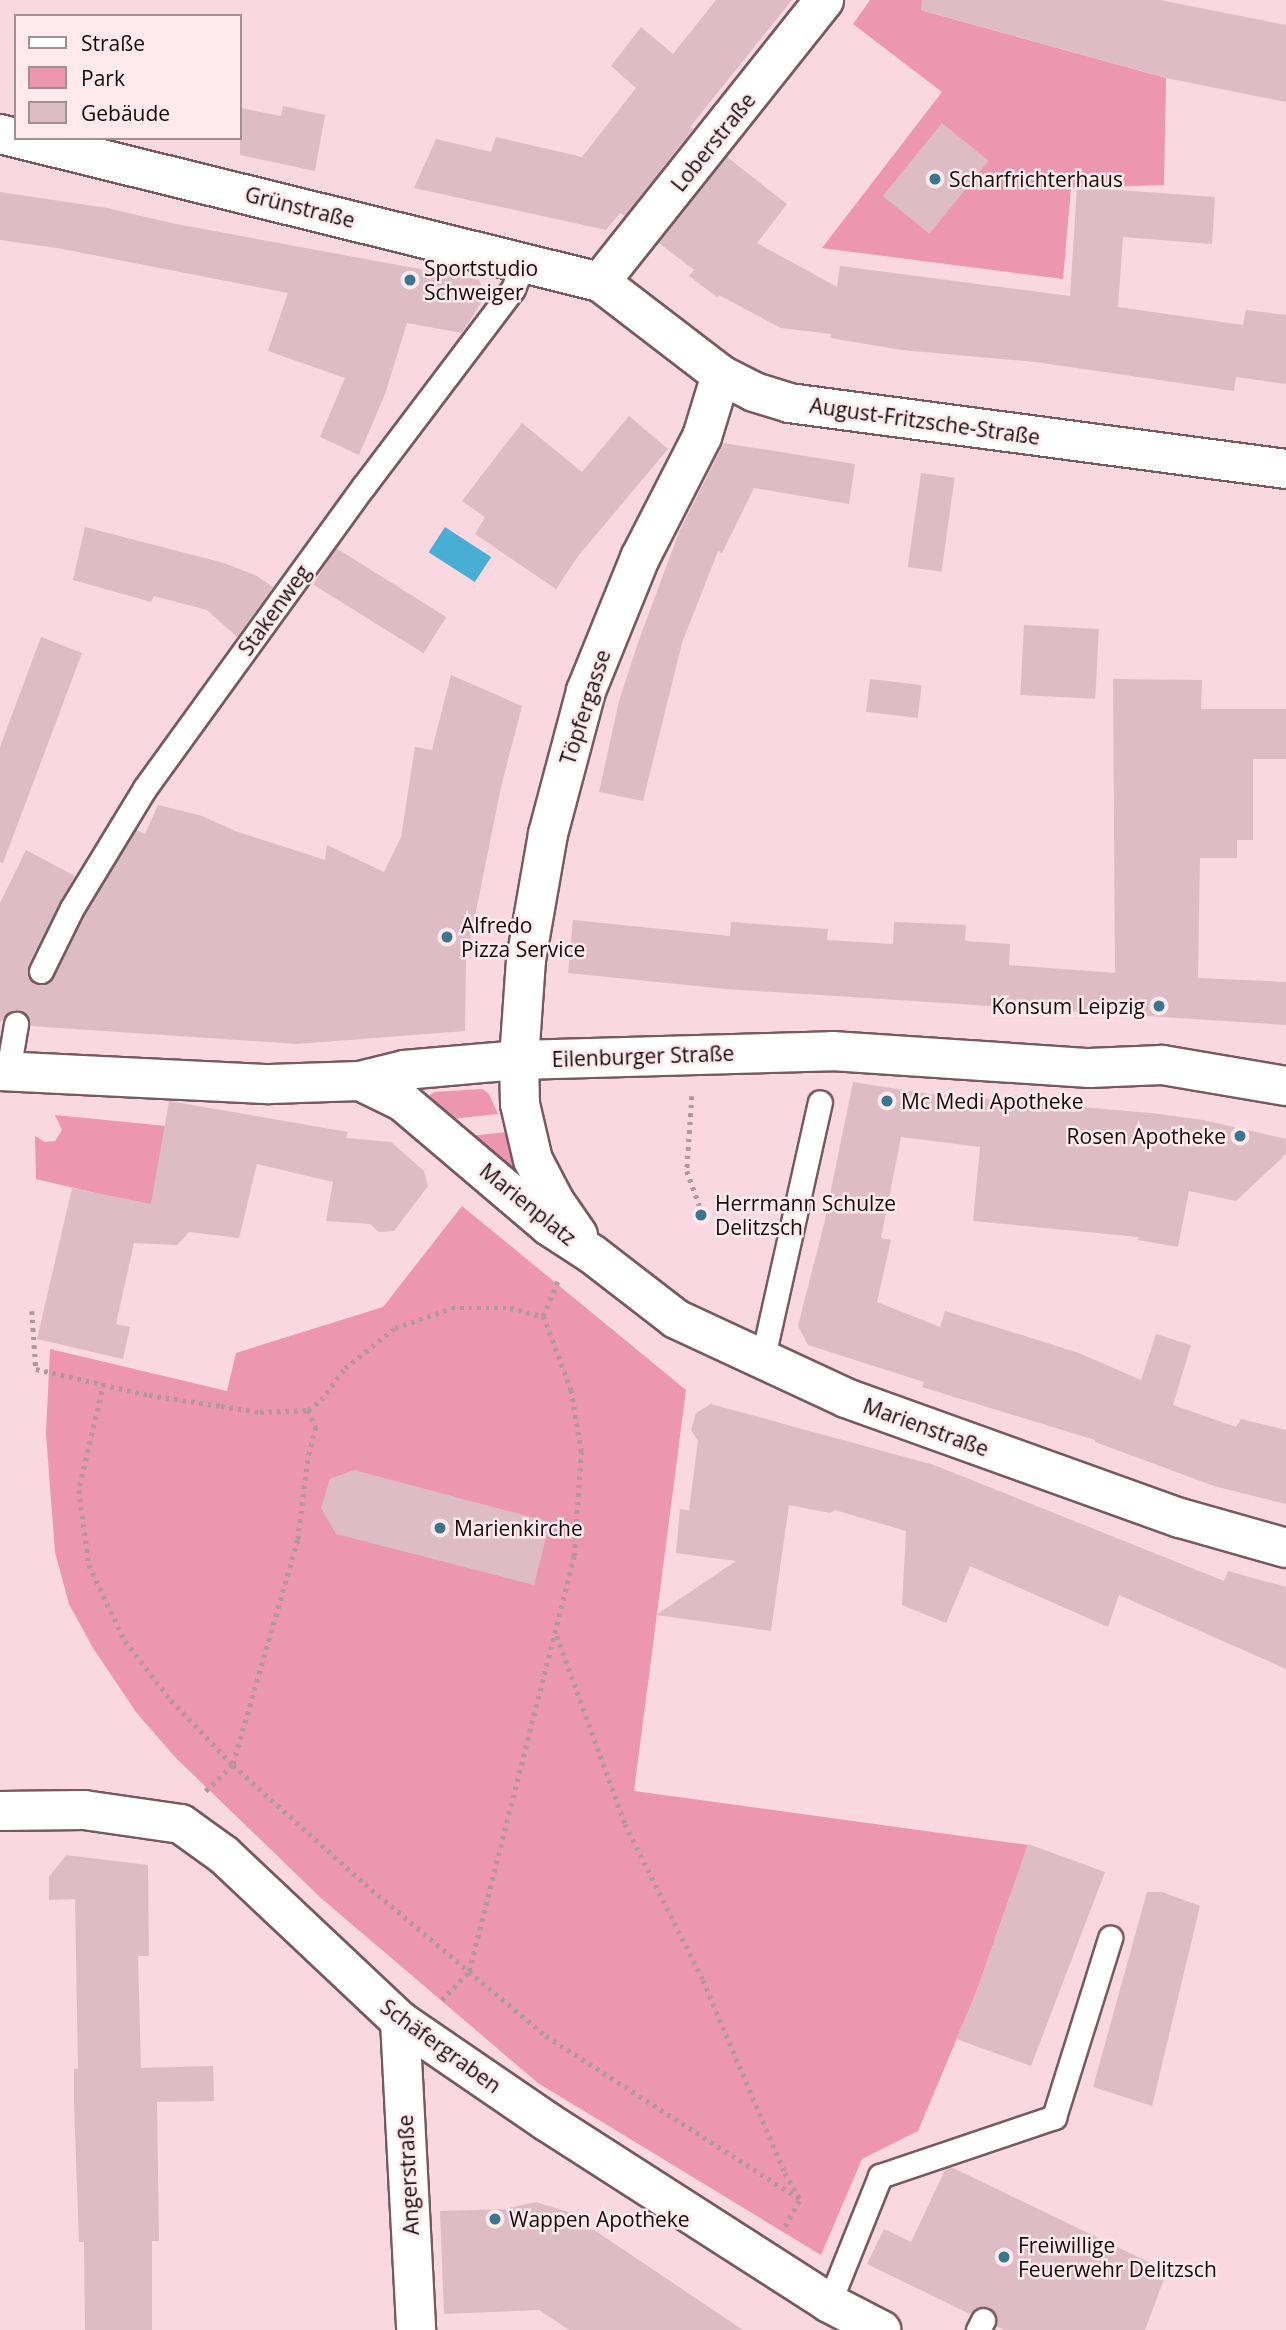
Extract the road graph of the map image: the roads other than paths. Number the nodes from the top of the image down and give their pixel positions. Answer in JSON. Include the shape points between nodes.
{"nodes":[{"id":1,"x":824,"y":0,"type":"edge"},
{"id":2,"x":25,"y":140,"type":"edge"},
{"id":3,"x":524,"y":261,"type":"junction"},
{"id":4,"x":600,"y":282,"type":"junction"},
{"id":5,"x":721,"y":375,"type":"junction"},
{"id":6,"x":1286,"y":469,"type":"edge"},
{"id":7,"x":41,"y":971,"type":"dead end"},
{"id":8,"x":16,"y":1024,"type":"dead end"},
{"id":9,"x":519,"y":1060,"type":"junction"},
{"id":10,"x":4,"y":1071,"type":"edge"},
{"id":11,"x":360,"y":1081,"type":"junction"},
{"id":12,"x":1286,"y":1086,"type":"edge"},
{"id":13,"x":820,"y":1102,"type":"dead end"},
{"id":14,"x":592,"y":1254,"type":"junction"},
{"id":15,"x":762,"y":1361,"type":"junction"},
{"id":16,"x":1286,"y":1548,"type":"edge"},
{"id":17,"x":0,"y":1811,"type":"edge"},
{"id":18,"x":1110,"y":1938,"type":"dead end"},
{"id":19,"x":400,"y":2021,"type":"junction"},
{"id":20,"x":829,"y":2303,"type":"junction"},
{"id":21,"x":416,"y":2330,"type":"edge"},
{"id":22,"x":881,"y":2330,"type":"edge"}],
"edges":[{"from":1,"to":4,"type":"street","name":"Loberstraße"},
{"from":2,"to":3,"type":"street","name":"Grünstraße"},
{"from":3,"to":4,"type":"street","name":"Grünstraße"},
{"from":3,"to":7,"type":"lane","name":"Stakenweg","via":[[513,289],[145,788],[72,908]]},
{"from":4,"to":5,"type":"street","name":"August-Fritzsche-Straße"},
{"from":5,"to":6,"type":"street","name":"August-Fritzsche-Straße","via":[[754,392],[789,402]]},
{"from":5,"to":9,"type":"street","name":"Töpfergasse","via":[[702,437],[640,558],[586,691],[548,834],[526,960]]},
{"from":8,"to":10,"type":"lane"},
{"from":9,"to":11,"type":"street","name":"Eilenburger Straße","via":[[404,1070]]},
{"from":9,"to":12,"type":"street","name":"Eilenburger Straße","via":[[832,1051],[1089,1068],[1162,1065]]},
{"from":9,"to":14,"type":"street","name":"Marienplatz","via":[[520,1104],[533,1160],[555,1202]]},
{"from":10,"to":11,"type":"street","name":"Eilenburger Straße","via":[[270,1084]]},
{"from":11,"to":14,"type":"street","name":"Marienplatz","via":[[403,1102],[549,1226]]},
{"from":13,"to":15,"type":"lane"},
{"from":14,"to":15,"type":"street","name":"Marienstraße","via":[[676,1319]]},
{"from":15,"to":16,"type":"street","name":"Marienstraße","via":[[846,1398],[1180,1518]]},
{"from":17,"to":19,"type":"street","name":"Schäfergraben","via":[[85,1810],[181,1824],[223,1855]]},
{"from":18,"to":20,"type":"lane","via":[[1054,2117],[880,2176]]},
{"from":19,"to":20,"type":"street","name":"Schäfergraben"},
{"from":19,"to":21,"type":"street","name":"Angerstraße"},
{"from":20,"to":22,"type":"street","name":"Schäfergraben"}]}
